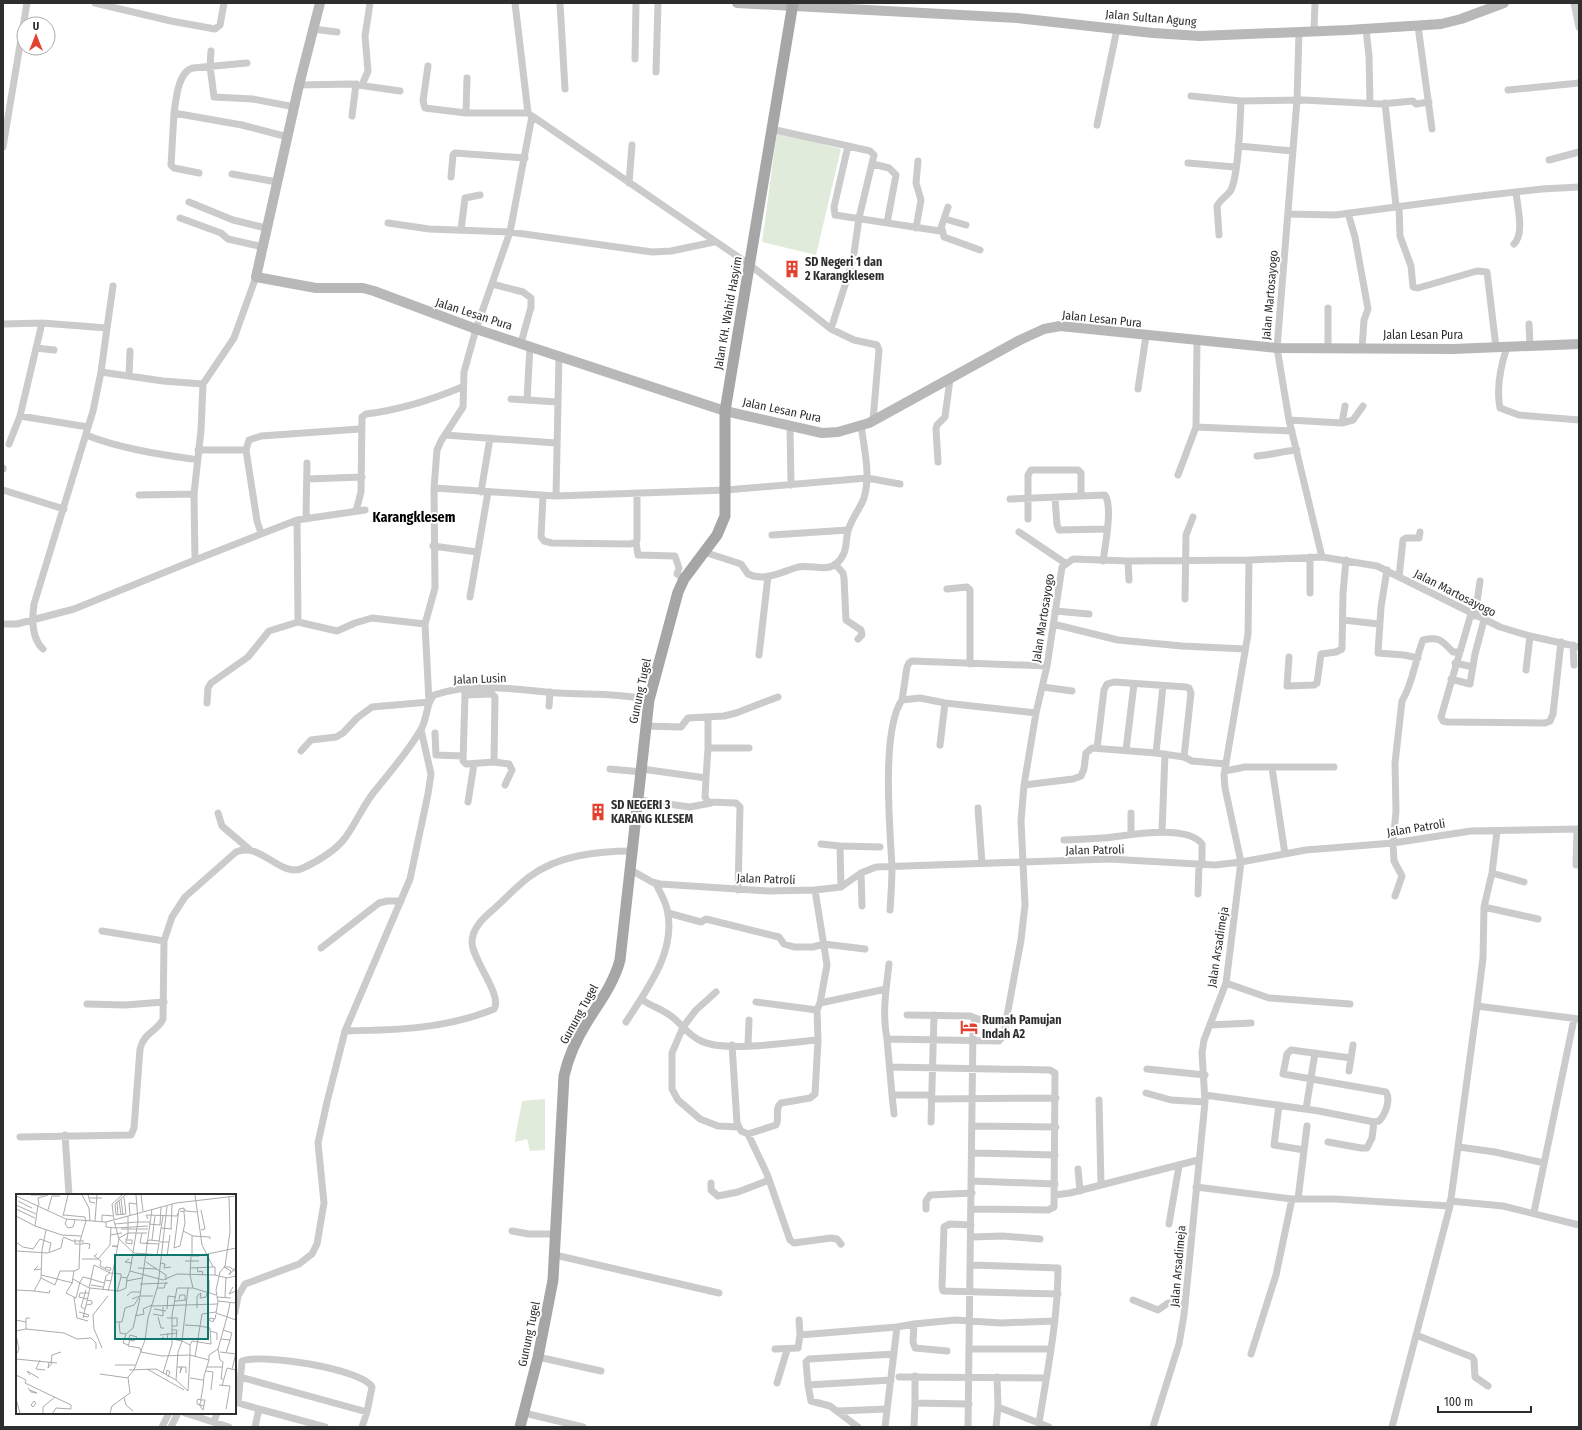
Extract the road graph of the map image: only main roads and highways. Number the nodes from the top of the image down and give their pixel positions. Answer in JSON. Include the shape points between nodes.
{"nodes":[{"id":1,"x":792,"y":4,"type":"edge"},
{"id":2,"x":671,"y":615,"type":"joint"},
{"id":3,"x":520,"y":1427,"type":"edge"}],
"edges":[{"from":1,"to":2,"type":"main road","name":"Jalan KH. Wahid Hasyim","via":[[725,411],[726,490],[723,524],[684,579]]},
{"from":2,"to":3,"type":"main road","name":"Gunung Tugel","via":[[649,700],[645,726],[639,800],[618,966],[612,981],[586,1023],[568,1061],[564,1076],[555,1255],[549,1307]]}]}
